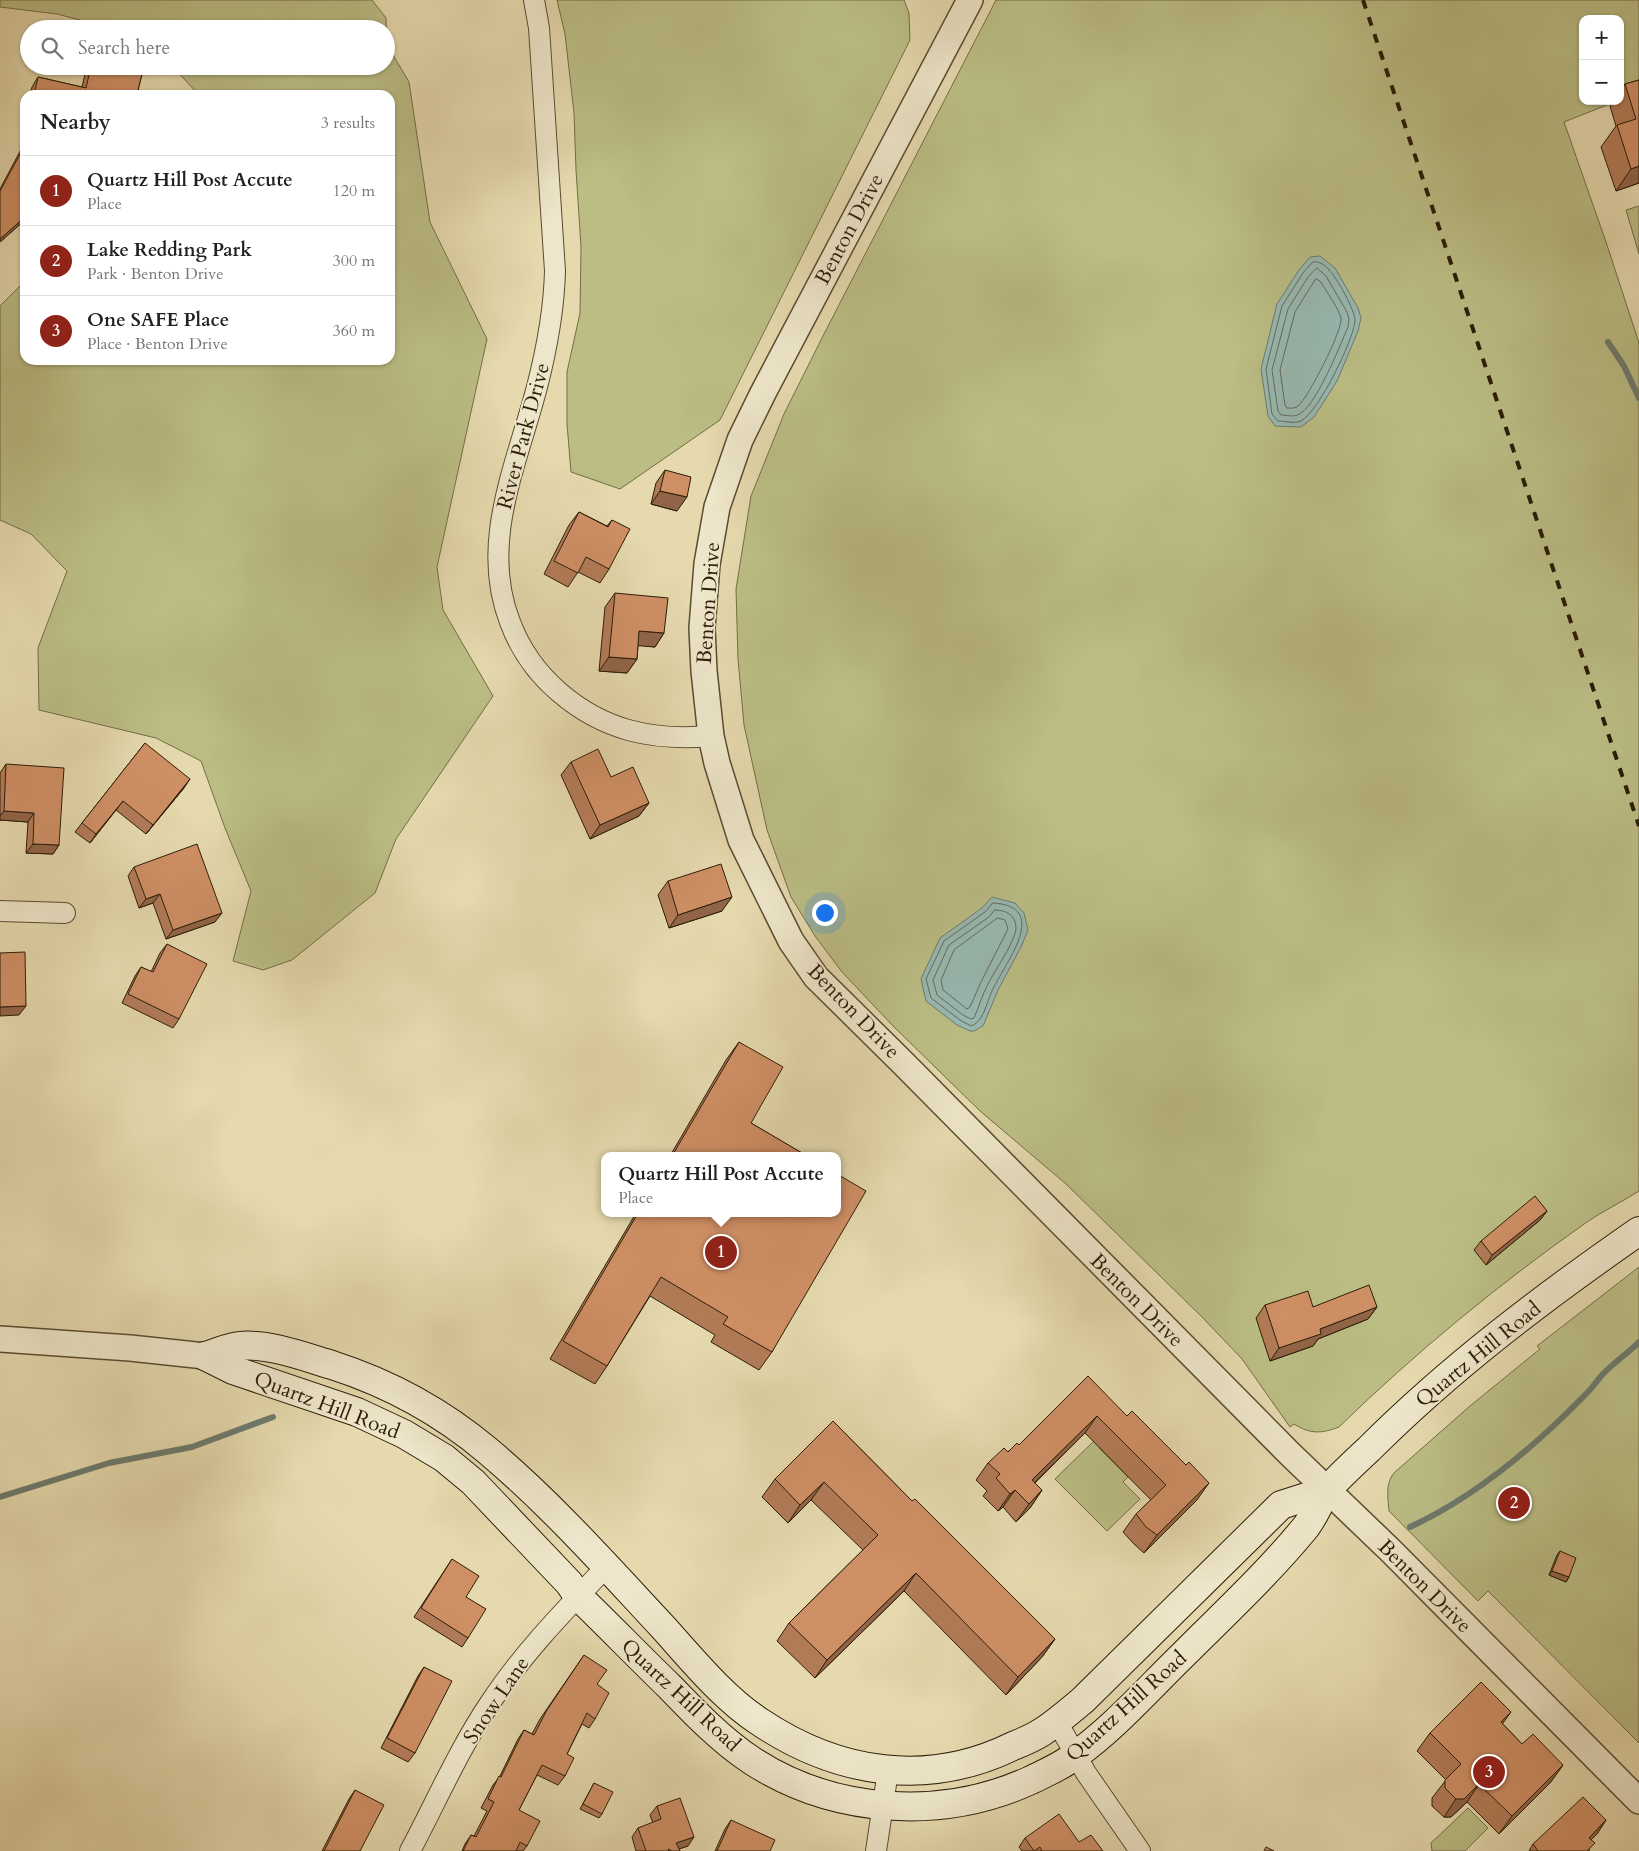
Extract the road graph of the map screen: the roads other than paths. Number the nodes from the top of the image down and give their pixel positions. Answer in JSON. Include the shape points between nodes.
{"nodes":[{"id":1,"x":534,"y":0,"type":"edge"},
{"id":2,"x":970,"y":0,"type":"edge"},
{"id":3,"x":711,"y":736,"type":"junction"},
{"id":4,"x":0,"y":911,"type":"edge"},
{"id":5,"x":65,"y":913,"type":"dead end"},
{"id":6,"x":1639,"y":1231,"type":"edge"},
{"id":7,"x":0,"y":1339,"type":"edge"},
{"id":8,"x":205,"y":1356,"type":"junction"},
{"id":9,"x":1328,"y":1490,"type":"junction"},
{"id":10,"x":606,"y":1567,"type":"junction"},
{"id":11,"x":578,"y":1596,"type":"junction"},
{"id":12,"x":1057,"y":1722,"type":"junction"},
{"id":13,"x":1076,"y":1756,"type":"junction"},
{"id":14,"x":888,"y":1771,"type":"junction"},
{"id":15,"x":1639,"y":1801,"type":"edge"},
{"id":16,"x":882,"y":1804,"type":"junction"},
{"id":17,"x":410,"y":1851,"type":"edge"},
{"id":18,"x":876,"y":1851,"type":"edge"},
{"id":19,"x":1140,"y":1851,"type":"edge"}],
"edges":[{"from":1,"to":3,"type":"street","name":"River Park Drive","via":[[541,55],[554,291],[548,343],[538,386],[502,512],[497,563],[502,600],[514,634],[528,658],[570,701],[598,718],[633,732],[668,737]]},
{"from":2,"to":3,"type":"street","name":"Benton Drive","via":[[763,394],[726,477],[707,564],[702,628]]},
{"from":3,"to":9,"type":"street","name":"Benton Drive","via":[[741,840],[791,941],[816,977]]},
{"from":4,"to":5,"type":"street"},
{"from":6,"to":9,"type":"main road","name":"Quartz Hill Road","via":[[1531,1309],[1458,1367],[1392,1426]]},
{"from":7,"to":8,"type":"street","name":"Quartz Hill Road"},
{"from":8,"to":10,"type":"main road","name":"Quartz Hill Road","via":[[237,1346],[262,1347],[350,1371],[419,1403],[488,1451]]},
{"from":8,"to":11,"type":"main road","name":"Quartz Hill Road","via":[[233,1370],[357,1412],[404,1434],[444,1458],[473,1482]]},
{"from":9,"to":12,"type":"main road","name":"Quartz Hill Road","via":[[1281,1505]]},
{"from":9,"to":13,"type":"main road","name":"Quartz Hill Road","via":[[1308,1524],[1280,1556]]},
{"from":9,"to":15,"type":"street","name":"Benton Drive"},
{"from":10,"to":11,"type":"street","name":"Snow Lane"},
{"from":10,"to":14,"type":"main road","name":"Quartz Hill Road","via":[[712,1680],[759,1722],[815,1752],[845,1763]]},
{"from":11,"to":16,"type":"main road","name":"Quartz Hill Road","via":[[704,1722],[748,1758],[804,1788]]},
{"from":11,"to":17,"type":"street","name":"Snow Lane","via":[[489,1704]]},
{"from":12,"to":13,"type":"street"},
{"from":12,"to":14,"type":"main road","name":"Quartz Hill Road","via":[[1000,1753],[969,1763],[926,1770]]},
{"from":13,"to":16,"type":"main road","name":"Quartz Hill Road","via":[[1016,1787],[985,1796],[938,1806]]},
{"from":13,"to":19,"type":"street"},
{"from":14,"to":16,"type":"street"},
{"from":16,"to":18,"type":"street"}]}
